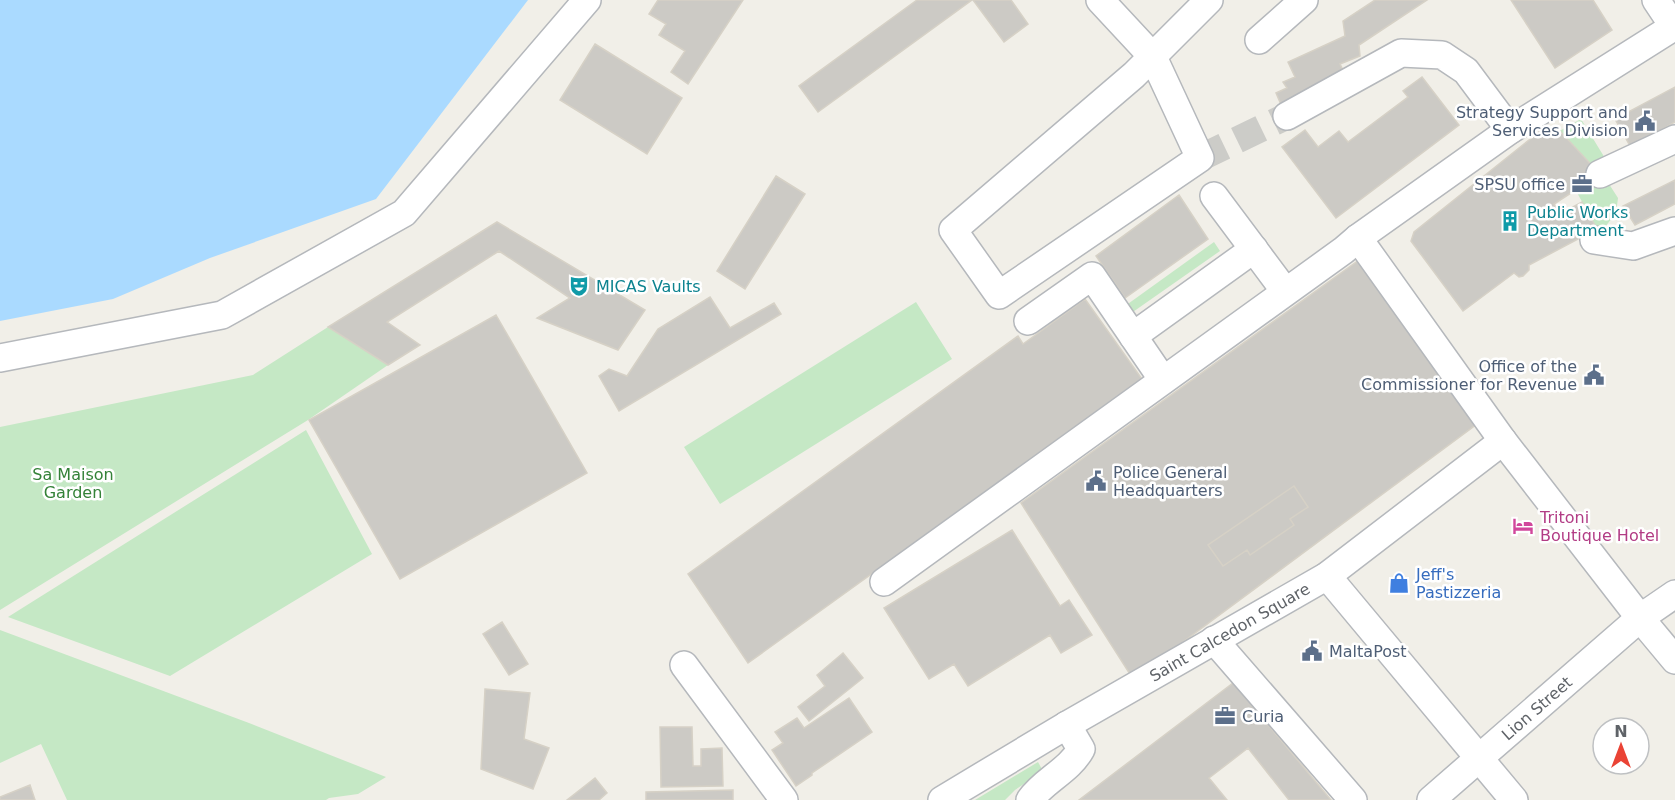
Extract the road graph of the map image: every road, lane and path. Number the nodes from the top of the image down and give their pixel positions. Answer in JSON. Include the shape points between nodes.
{"nodes":[{"id":1,"x":587,"y":0,"type":"edge"},
{"id":2,"x":1100,"y":0,"type":"edge"},
{"id":3,"x":1209,"y":0,"type":"edge"},
{"id":4,"x":1304,"y":0,"type":"edge"},
{"id":5,"x":1656,"y":0,"type":"edge"},
{"id":6,"x":1675,"y":26,"type":"edge"},
{"id":7,"x":1259,"y":40,"type":"dead end"},
{"id":8,"x":1153,"y":57,"type":"junction"},
{"id":9,"x":1287,"y":116,"type":"tunnel mouth"},
{"id":10,"x":1510,"y":130,"type":"junction"},
{"id":11,"x":1675,"y":139,"type":"edge"},
{"id":12,"x":1600,"y":174,"type":"dead end"},
{"id":13,"x":1214,"y":196,"type":"dead end"},
{"id":14,"x":1675,"y":231,"type":"edge"},
{"id":15,"x":1358,"y":238,"type":"junction"},
{"id":16,"x":1594,"y":240,"type":"dead end"},
{"id":17,"x":1254,"y":249,"type":"junction"},
{"id":18,"x":1286,"y":291,"type":"junction"},
{"id":19,"x":1028,"y":321,"type":"dead end"},
{"id":20,"x":1133,"y":336,"type":"junction"},
{"id":21,"x":0,"y":358,"type":"edge"},
{"id":22,"x":1163,"y":380,"type":"junction"},
{"id":23,"x":1503,"y":441,"type":"junction"},
{"id":24,"x":1327,"y":576,"type":"junction"},
{"id":25,"x":884,"y":582,"type":"dead end"},
{"id":26,"x":1675,"y":594,"type":"edge"},
{"id":27,"x":1640,"y":618,"type":"junction"},
{"id":28,"x":1214,"y":640,"type":"junction"},
{"id":29,"x":1675,"y":660,"type":"edge"},
{"id":30,"x":684,"y":665,"type":"dead end"},
{"id":31,"x":1067,"y":726,"type":"junction"},
{"id":32,"x":1479,"y":758,"type":"junction"},
{"id":33,"x":784,"y":800,"type":"edge"},
{"id":34,"x":942,"y":800,"type":"edge"},
{"id":35,"x":1030,"y":800,"type":"edge"},
{"id":36,"x":1353,"y":800,"type":"edge"},
{"id":37,"x":1431,"y":800,"type":"edge"},
{"id":38,"x":1515,"y":800,"type":"edge"}],
"edges":[{"from":1,"to":21,"type":"street","via":[[404,213],[222,315]]},
{"from":2,"to":8,"type":"street"},
{"from":3,"to":8,"type":"street"},
{"from":4,"to":7,"type":"street"},
{"from":5,"to":6,"type":"street"},
{"from":6,"to":10,"type":"street"},
{"from":8,"to":8,"type":"street","via":[[1200,158],[999,295],[953,230]]},
{"from":9,"to":10,"type":"street","via":[[1401,53],[1442,55],[1466,71]]},
{"from":10,"to":15,"type":"street"},
{"from":11,"to":12,"type":"street"},
{"from":13,"to":17,"type":"street"},
{"from":14,"to":16,"type":"street","via":[[1633,246]]},
{"from":15,"to":18,"type":"street"},
{"from":15,"to":23,"type":"street"},
{"from":17,"to":18,"type":"street"},
{"from":17,"to":20,"type":"street"},
{"from":18,"to":22,"type":"street"},
{"from":19,"to":20,"type":"street","via":[[1092,276]]},
{"from":20,"to":22,"type":"street"},
{"from":22,"to":25,"type":"street"},
{"from":23,"to":24,"type":"street","name":"Saint Calcedon Square"},
{"from":23,"to":27,"type":"street"},
{"from":24,"to":28,"type":"street","name":"Saint Calcedon Square"},
{"from":24,"to":32,"type":"street"},
{"from":26,"to":27,"type":"street","name":"Lion Street"},
{"from":27,"to":29,"type":"street"},
{"from":27,"to":32,"type":"street","name":"Lion Street"},
{"from":28,"to":31,"type":"street","name":"Saint Calcedon Square"},
{"from":28,"to":36,"type":"street"},
{"from":30,"to":33,"type":"street"},
{"from":31,"to":34,"type":"street","name":"Saint Calcedon Square"},
{"from":31,"to":35,"type":"street","via":[[1081,749]]},
{"from":32,"to":37,"type":"street","name":"Lion Street"},
{"from":32,"to":38,"type":"street"}]}
